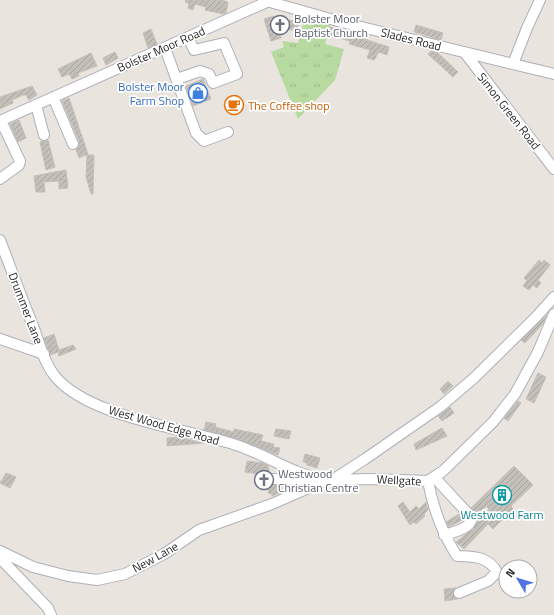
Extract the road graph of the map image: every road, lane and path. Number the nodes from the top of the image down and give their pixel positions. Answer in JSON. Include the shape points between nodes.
{"nodes":[{"id":1,"x":267,"y":0,"type":"edge"},
{"id":2,"x":540,"y":0,"type":"edge"},
{"id":3,"x":188,"y":37,"type":"junction"},
{"id":4,"x":165,"y":48,"type":"junction"},
{"id":5,"x":465,"y":53,"type":"junction"},
{"id":6,"x":513,"y":64,"type":"junction"},
{"id":7,"x":554,"y":74,"type":"edge"},
{"id":8,"x":176,"y":79,"type":"junction"},
{"id":9,"x":53,"y":97,"type":"junction"},
{"id":10,"x":36,"y":105,"type":"junction"},
{"id":11,"x":1,"y":121,"type":"edge"},
{"id":12,"x":228,"y":132,"type":"dead end"},
{"id":13,"x":44,"y":135,"type":"dead end"},
{"id":14,"x":73,"y":144,"type":"dead end"},
{"id":15,"x":554,"y":169,"type":"edge"},
{"id":16,"x":0,"y":179,"type":"edge"},
{"id":17,"x":0,"y":240,"type":"edge"},
{"id":18,"x":554,"y":296,"type":"edge"},
{"id":19,"x":554,"y":314,"type":"edge"},
{"id":20,"x":0,"y":339,"type":"edge"},
{"id":21,"x":44,"y":354,"type":"junction"},
{"id":22,"x":312,"y":478,"type":"junction"},
{"id":23,"x":273,"y":479,"type":"dead end"},
{"id":24,"x":329,"y":480,"type":"junction"},
{"id":25,"x":431,"y":480,"type":"junction"},
{"id":26,"x":304,"y":489,"type":"joint"},
{"id":27,"x":444,"y":535,"type":"junction"},
{"id":28,"x":0,"y":551,"type":"edge"},
{"id":29,"x":0,"y":558,"type":"edge"},
{"id":30,"x":459,"y":593,"type":"dead end"},
{"id":31,"x":51,"y":615,"type":"edge"}],
"edges":[{"from":1,"to":3,"type":"street","name":"Bolster Moor Road"},
{"from":1,"to":5,"type":"street","name":"Slades Road","via":[[345,23]]},
{"from":2,"to":6,"type":"street"},
{"from":3,"to":4,"type":"street","name":"Bolster Moor Road"},
{"from":3,"to":8,"type":"street","via":[[194,50],[224,43],[237,74],[213,84],[209,74],[200,71]]},
{"from":4,"to":8,"type":"street"},
{"from":4,"to":9,"type":"street","name":"Bolster Moor Road"},
{"from":5,"to":6,"type":"street","name":"Slades Road"},
{"from":5,"to":15,"type":"street","name":"Simon Green Road"},
{"from":6,"to":7,"type":"street","name":"Slades Road"},
{"from":8,"to":12,"type":"street","via":[[200,139],[204,141]]},
{"from":9,"to":10,"type":"street","name":"Bolster Moor Road"},
{"from":9,"to":14,"type":"street"},
{"from":10,"to":11,"type":"street","name":"Bolster Moor Road"},
{"from":10,"to":13,"type":"street"},
{"from":11,"to":16,"type":"street","name":"Bolster Moor Road","via":[[19,164]]},
{"from":17,"to":21,"type":"street","name":"Drummer Lane"},
{"from":18,"to":24,"type":"street","via":[[479,373],[440,407],[365,459]]},
{"from":19,"to":25,"type":"street","name":"Wellgate","via":[[538,352],[515,394],[493,422]]},
{"from":20,"to":21,"type":"street"},
{"from":21,"to":22,"type":"street","name":"West Wood Edge Road","via":[[54,375],[85,399],[152,424],[236,445]]},
{"from":22,"to":23,"type":"street"},
{"from":22,"to":24,"type":"street","name":"West Wood Edge Road"},
{"from":24,"to":25,"type":"street","name":"Wellgate"},
{"from":24,"to":26,"type":"street","name":"Wellgate"},
{"from":25,"to":27,"type":"street","via":[[433,508]]},
{"from":25,"to":27,"type":"street","via":[[472,518],[463,529]]},
{"from":26,"to":28,"type":"street","name":"New Lane","via":[[272,504],[199,530],[164,554],[125,574],[97,580],[33,567]]},
{"from":27,"to":30,"type":"street","via":[[457,556],[475,556],[483,559],[498,572],[488,581]]},
{"from":29,"to":31,"type":"street","via":[[48,608]]}]}
